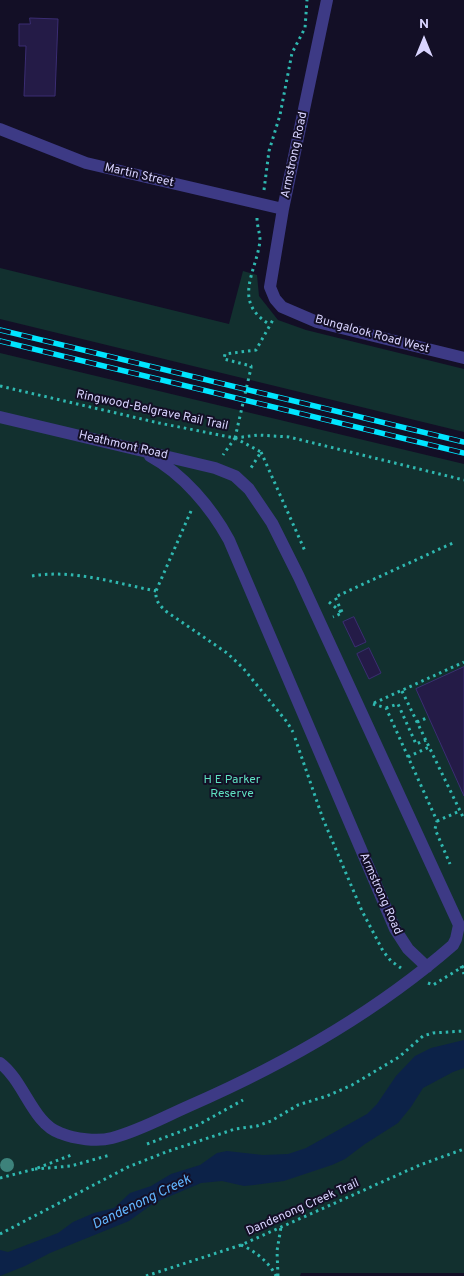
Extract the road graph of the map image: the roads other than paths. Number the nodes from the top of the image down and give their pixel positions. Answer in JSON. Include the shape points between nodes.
{"nodes":[{"id":1,"x":327,"y":0,"type":"edge"},
{"id":2,"x":0,"y":129,"type":"edge"},
{"id":3,"x":283,"y":209,"type":"junction"},
{"id":4,"x":282,"y":307,"type":"joint"},
{"id":5,"x":464,"y":358,"type":"edge"},
{"id":6,"x":0,"y":417,"type":"edge"},
{"id":7,"x":137,"y":449,"type":"junction"},
{"id":8,"x":428,"y":967,"type":"junction"},
{"id":9,"x":0,"y":1063,"type":"edge"}],
"edges":[{"from":1,"to":3,"type":"street","name":"Armstrong Road"},
{"from":2,"to":3,"type":"street","name":"Martin Street","via":[[86,164]]},
{"from":3,"to":4,"type":"street","name":"Armstrong Road","via":[[270,287]]},
{"from":4,"to":5,"type":"street","name":"Bungalook Road West","via":[[317,322]]},
{"from":6,"to":7,"type":"street","name":"Heathmont Road"},
{"from":7,"to":8,"type":"street","name":"Armstrong Road","via":[[169,468],[214,516],[229,540],[395,929],[408,949]]},
{"from":7,"to":8,"type":"street","name":"Heathmont Road","via":[[226,472],[249,489],[264,510],[299,576],[459,925],[453,945]]},
{"from":8,"to":9,"type":"street","via":[[362,1014],[265,1070],[146,1126],[112,1138],[74,1137],[49,1128],[14,1075]]}]}
